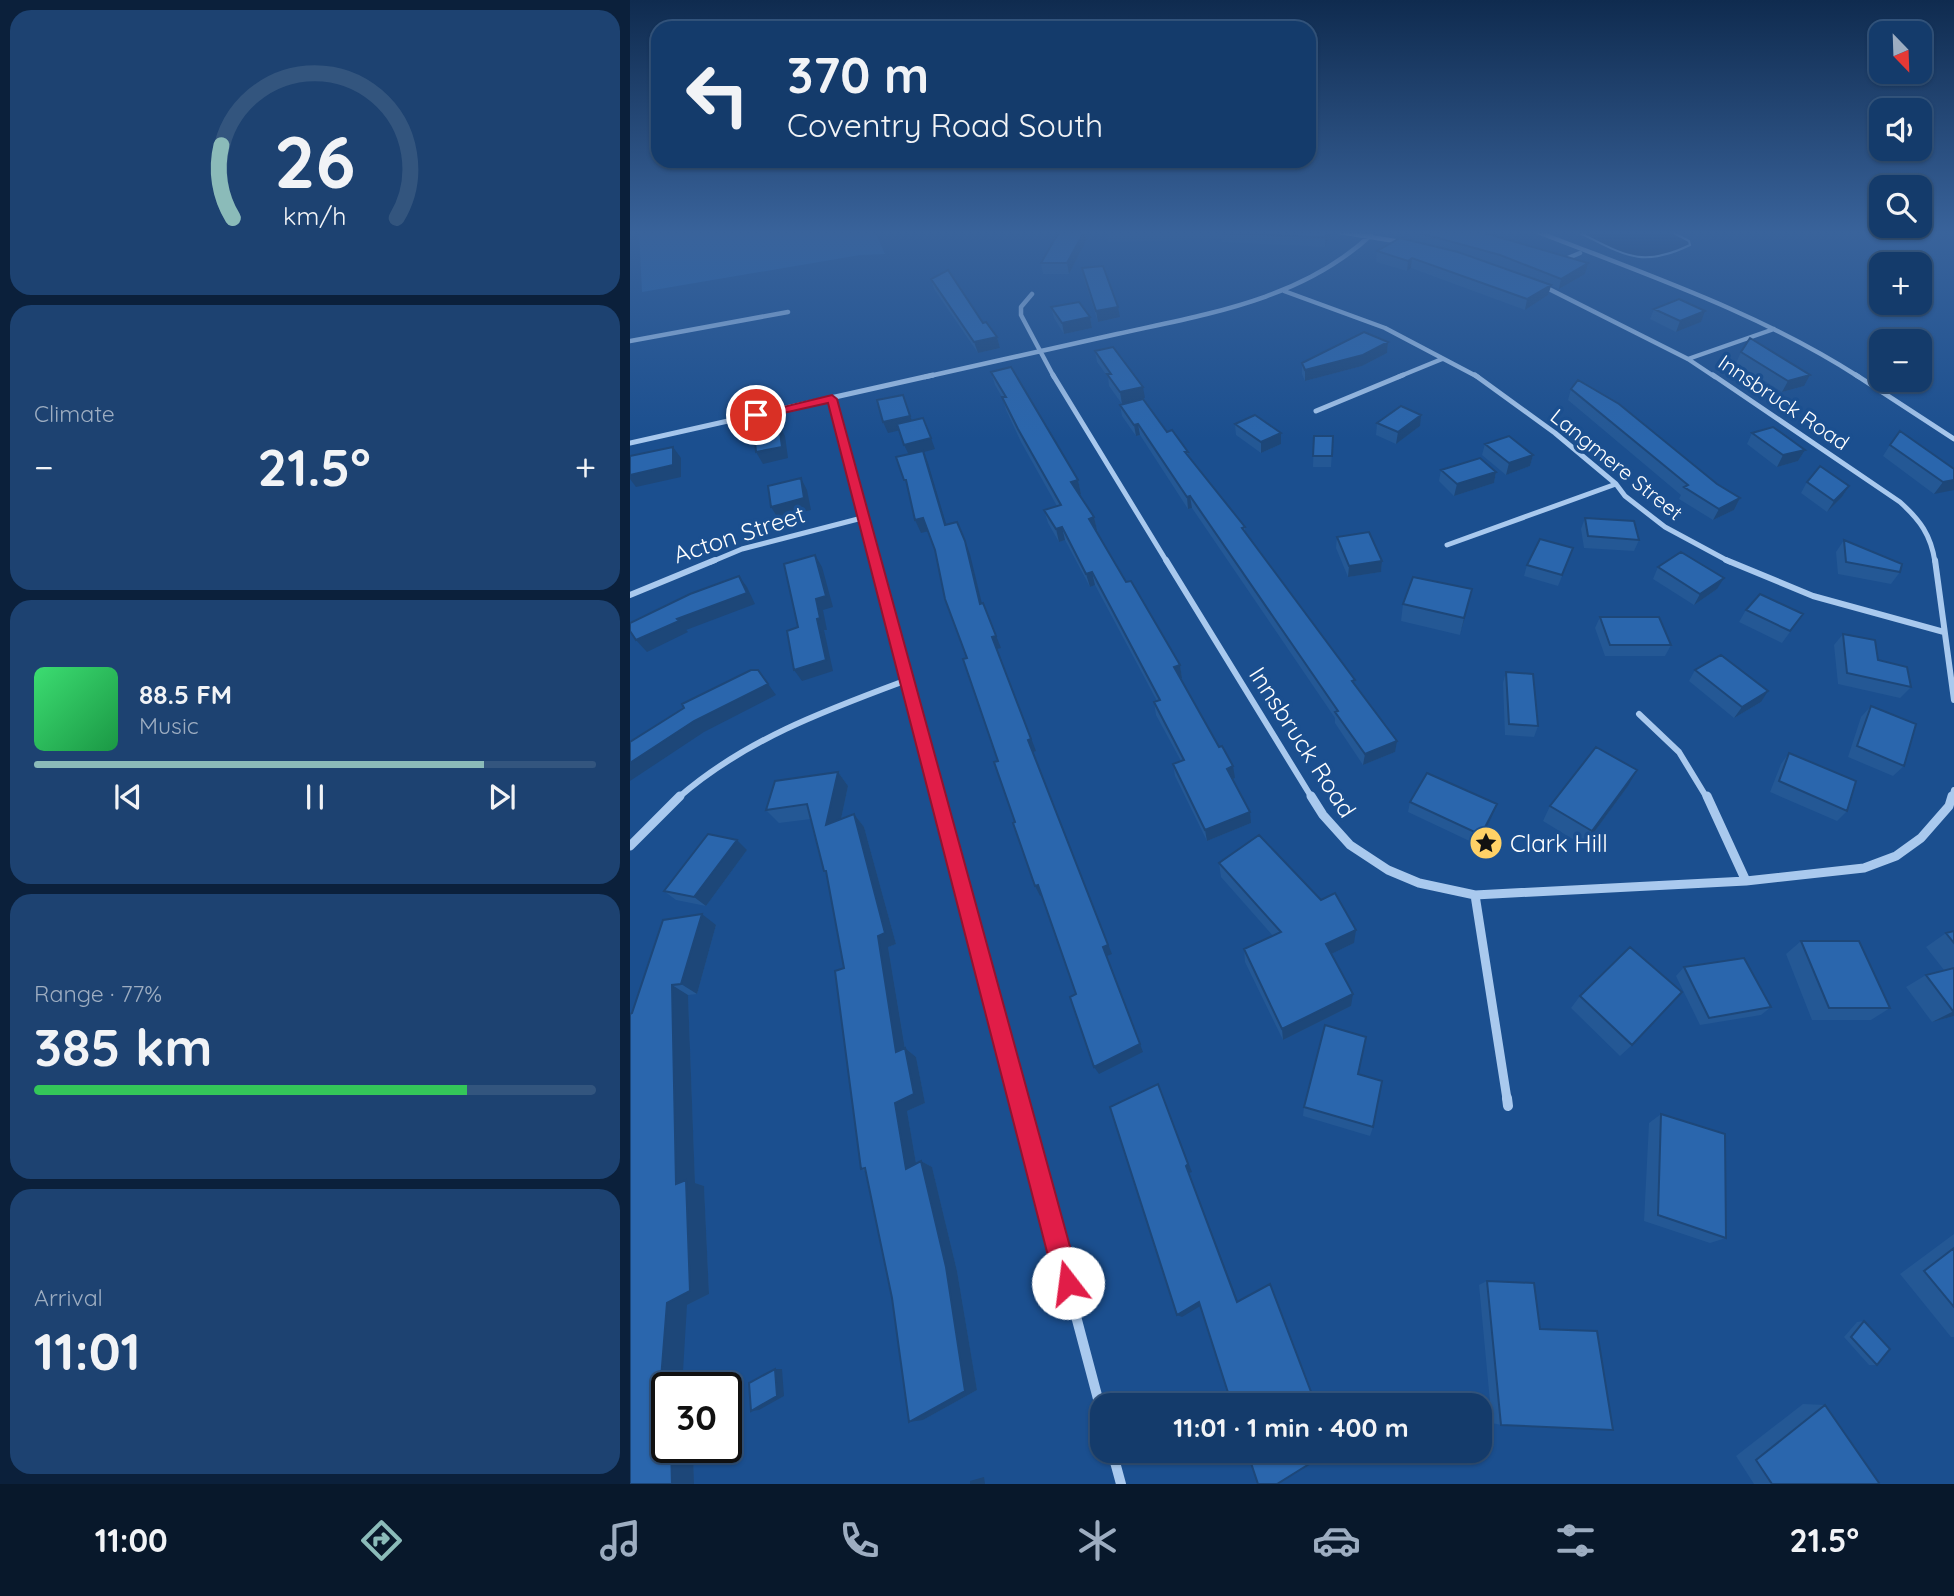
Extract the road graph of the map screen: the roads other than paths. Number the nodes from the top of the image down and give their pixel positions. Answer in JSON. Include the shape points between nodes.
{"nodes":[{"id":1,"x":1026,"y":301,"type":"edge"},
{"id":2,"x":1250,"y":301,"type":"edge"},
{"id":3,"x":1312,"y":301,"type":"edge"},
{"id":4,"x":1575,"y":301,"type":"edge"},
{"id":5,"x":1712,"y":301,"type":"edge"},
{"id":6,"x":788,"y":312,"type":"dead end"},
{"id":7,"x":1773,"y":329,"type":"junction"},
{"id":8,"x":630,"y":341,"type":"edge"},
{"id":9,"x":1039,"y":353,"type":"junction"},
{"id":10,"x":1442,"y":359,"type":"junction"},
{"id":11,"x":1688,"y":359,"type":"junction"},
{"id":12,"x":832,"y":399,"type":"junction"},
{"id":13,"x":1317,"y":411,"type":"dead end"},
{"id":14,"x":1954,"y":439,"type":"edge"},
{"id":15,"x":630,"y":443,"type":"edge"},
{"id":16,"x":1616,"y":484,"type":"junction"},
{"id":17,"x":862,"y":518,"type":"junction"},
{"id":18,"x":1447,"y":545,"type":"dead end"},
{"id":19,"x":630,"y":595,"type":"edge"},
{"id":20,"x":1944,"y":632,"type":"junction"},
{"id":21,"x":907,"y":680,"type":"junction"},
{"id":22,"x":1954,"y":700,"type":"edge"},
{"id":23,"x":1639,"y":714,"type":"dead end"},
{"id":24,"x":1954,"y":790,"type":"edge"},
{"id":25,"x":630,"y":846,"type":"edge"},
{"id":26,"x":1746,"y":881,"type":"junction"},
{"id":27,"x":1475,"y":895,"type":"junction"},
{"id":28,"x":1508,"y":1106,"type":"dead end"},
{"id":29,"x":1096,"y":1393,"type":"edge"},
{"id":30,"x":1115,"y":1463,"type":"edge"},
{"id":31,"x":1121,"y":1484,"type":"edge"}],
"edges":[{"from":1,"to":9,"type":"street","name":"Innsbruck Road","via":[[1021,315]]},
{"from":2,"to":9,"type":"street"},
{"from":3,"to":10,"type":"street","name":"Langmere Street","via":[[1385,328]]},
{"from":4,"to":11,"type":"street","name":"Innsbruck Road"},
{"from":5,"to":7,"type":"street"},
{"from":6,"to":8,"type":"street"},
{"from":7,"to":11,"type":"street"},
{"from":7,"to":14,"type":"street","via":[[1854,374]]},
{"from":9,"to":12,"type":"street"},
{"from":9,"to":27,"type":"street","name":"Innsbruck Road","via":[[1323,815],[1350,845],[1388,870],[1419,883]]},
{"from":10,"to":13,"type":"street"},
{"from":10,"to":16,"type":"street","name":"Langmere Street","via":[[1503,393]]},
{"from":11,"to":20,"type":"street","name":"Innsbruck Road","via":[[1813,441],[1918,518],[1932,541]]},
{"from":12,"to":15,"type":"street"},
{"from":12,"to":17,"type":"street"},
{"from":16,"to":18,"type":"street"},
{"from":16,"to":20,"type":"street","name":"Langmere Street","via":[[1665,527],[1730,562],[1813,596]]},
{"from":17,"to":19,"type":"street","name":"Acton Street","via":[[742,549]]},
{"from":17,"to":21,"type":"street"},
{"from":20,"to":22,"type":"street","name":"Innsbruck Road"},
{"from":21,"to":25,"type":"street","via":[[806,717],[740,750],[694,782]]},
{"from":21,"to":29,"type":"street"},
{"from":23,"to":26,"type":"street","via":[[1679,752],[1700,782]]},
{"from":24,"to":26,"type":"street","name":"Innsbruck Road","via":[[1950,806],[1921,838],[1896,856],[1864,868]]},
{"from":26,"to":27,"type":"street","name":"Innsbruck Road"},
{"from":27,"to":28,"type":"street"},
{"from":30,"to":31,"type":"street"}]}
